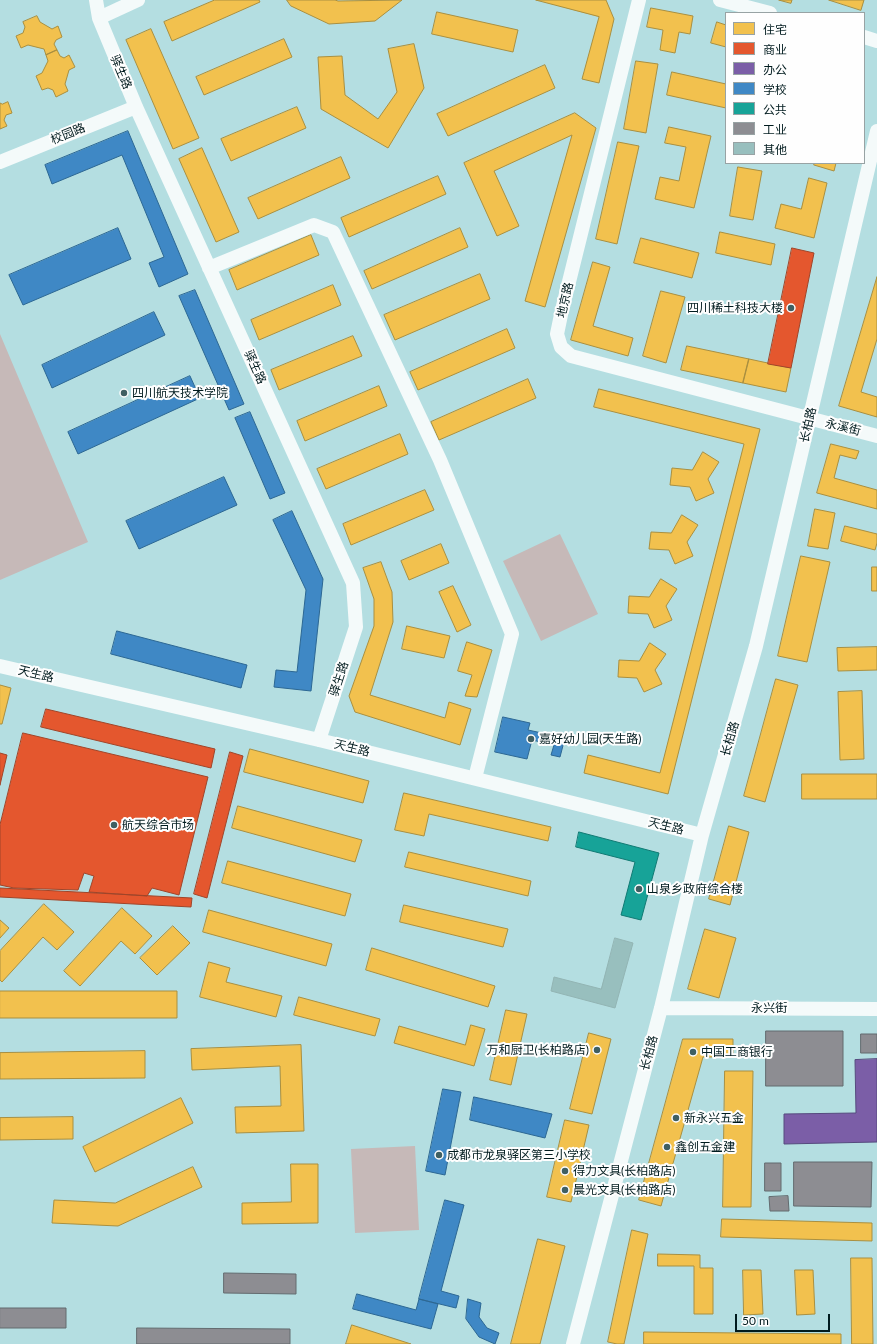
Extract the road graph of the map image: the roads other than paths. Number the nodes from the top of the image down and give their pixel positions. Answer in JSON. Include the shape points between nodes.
{"nodes":[{"id":1,"x":96,"y":0,"type":"edge"},
{"id":2,"x":138,"y":0,"type":"edge"},
{"id":3,"x":639,"y":0,"type":"edge"},
{"id":4,"x":720,"y":0,"type":"edge"},
{"id":5,"x":766,"y":12,"type":"edge"},
{"id":6,"x":99,"y":18,"type":"junction"},
{"id":7,"x":865,"y":37,"type":"edge"},
{"id":8,"x":877,"y":40,"type":"edge"},
{"id":9,"x":136,"y":107,"type":"junction"},
{"id":10,"x":877,"y":131,"type":"edge"},
{"id":11,"x":0,"y":162,"type":"edge"},
{"id":12,"x":210,"y":268,"type":"junction"},
{"id":13,"x":810,"y":419,"type":"junction"},
{"id":14,"x":877,"y":436,"type":"edge"},
{"id":15,"x":0,"y":666,"type":"edge"},
{"id":16,"x":319,"y":740,"type":"junction"},
{"id":17,"x":475,"y":778,"type":"junction"},
{"id":18,"x":702,"y":835,"type":"junction"},
{"id":19,"x":661,"y":1008,"type":"junction"},
{"id":20,"x":877,"y":1008,"type":"edge"},
{"id":21,"x":573,"y":1344,"type":"edge"}],
"edges":[{"from":1,"to":6,"type":"street","name":"驿生路"},
{"from":2,"to":6,"type":"street"},
{"from":3,"to":13,"type":"street","name":"地京路","via":[[562,310],[557,334],[561,347],[571,356]]},
{"from":4,"to":5,"type":"street"},
{"from":6,"to":9,"type":"street","name":"驿生路"},
{"from":7,"to":8,"type":"street"},
{"from":9,"to":11,"type":"street","name":"校园路"},
{"from":9,"to":12,"type":"street","name":"驿生路"},
{"from":10,"to":13,"type":"street","name":"长柏路"},
{"from":12,"to":16,"type":"street","name":"驿生路","via":[[353,583],[356,627]]},
{"from":12,"to":17,"type":"street","via":[[314,225],[333,232],[440,460],[512,634]]},
{"from":13,"to":14,"type":"street","name":"永溪街"},
{"from":13,"to":18,"type":"street","name":"长柏路","via":[[756,646]]},
{"from":15,"to":16,"type":"street","name":"天生路"},
{"from":16,"to":17,"type":"street","name":"天生路"},
{"from":17,"to":18,"type":"street","name":"天生路"},
{"from":18,"to":19,"type":"street","name":"长柏路"},
{"from":19,"to":20,"type":"street","name":"永兴街"},
{"from":19,"to":21,"type":"street","name":"长柏路"}]}
